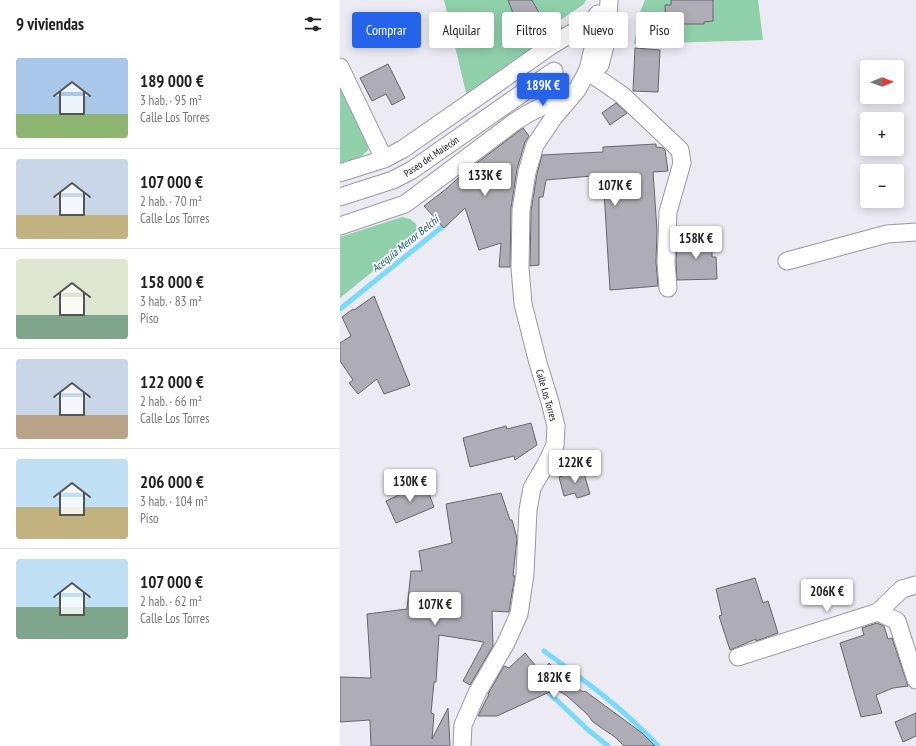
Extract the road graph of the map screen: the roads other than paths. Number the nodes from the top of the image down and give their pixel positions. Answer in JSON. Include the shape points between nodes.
{"nodes":[{"id":1,"x":608,"y":0,"type":"edge"},
{"id":2,"x":600,"y":12,"type":"edge"},
{"id":3,"x":569,"y":35,"type":"edge"},
{"id":4,"x":593,"y":48,"type":"edge"},
{"id":5,"x":340,"y":68,"type":"edge"},
{"id":6,"x":554,"y":71,"type":"dead end"},
{"id":7,"x":591,"y":73,"type":"junction"},
{"id":8,"x":577,"y":90,"type":"junction"},
{"id":9,"x":516,"y":121,"type":"junction"},
{"id":10,"x":534,"y":145,"type":"junction"},
{"id":11,"x":384,"y":159,"type":"junction"},
{"id":12,"x":340,"y":173,"type":"edge"},
{"id":13,"x":340,"y":197,"type":"edge"},
{"id":14,"x":340,"y":226,"type":"edge"},
{"id":15,"x":916,"y":232,"type":"edge"},
{"id":16,"x":787,"y":261,"type":"dead end"},
{"id":17,"x":668,"y":288,"type":"dead end"},
{"id":18,"x":916,"y":585,"type":"edge"},
{"id":19,"x":878,"y":612,"type":"junction"},
{"id":20,"x":738,"y":656,"type":"dead end"},
{"id":21,"x":916,"y":680,"type":"edge"},
{"id":22,"x":462,"y":746,"type":"edge"}],
"edges":[{"from":1,"to":2,"type":"street"},
{"from":1,"to":7,"type":"street","via":[[604,53]]},
{"from":3,"to":11,"type":"street","via":[[403,149]]},
{"from":4,"to":7,"type":"street"},
{"from":5,"to":11,"type":"street"},
{"from":6,"to":13,"type":"street","name":"Paseo del Malecón","via":[[412,170],[393,180]]},
{"from":7,"to":8,"type":"street","via":[[589,83]]},
{"from":7,"to":17,"type":"street","via":[[622,95],[680,150],[682,163],[668,212]]},
{"from":8,"to":9,"type":"street"},
{"from":8,"to":10,"type":"street","name":"Calle Los Torres"},
{"from":9,"to":10,"type":"street","via":[[528,122],[534,136]]},
{"from":9,"to":14,"type":"street","via":[[405,204]]},
{"from":10,"to":22,"type":"street","name":"Calle Los Torres","via":[[521,210],[520,268],[523,304],[556,426],[555,445],[532,488],[519,614],[463,725]]},
{"from":11,"to":12,"type":"street"},
{"from":15,"to":16,"type":"street","via":[[887,234]]},
{"from":18,"to":19,"type":"street","via":[[902,589]]},
{"from":19,"to":20,"type":"street"},
{"from":19,"to":21,"type":"street","via":[[897,621]]}]}
